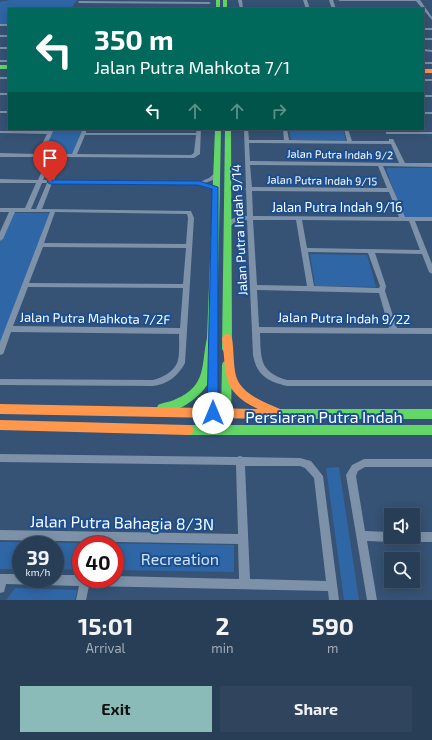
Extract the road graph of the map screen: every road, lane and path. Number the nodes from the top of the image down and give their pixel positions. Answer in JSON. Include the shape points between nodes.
{"nodes":[{"id":1,"x":340,"y":0,"type":"edge"},
{"id":2,"x":417,"y":0,"type":"edge"},
{"id":3,"x":79,"y":1,"type":"edge"},
{"id":4,"x":212,"y":1,"type":"edge"},
{"id":5,"x":213,"y":8,"type":"edge"},
{"id":6,"x":424,"y":10,"type":"edge"},
{"id":7,"x":432,"y":19,"type":"edge"},
{"id":8,"x":218,"y":130,"type":"edge"},
{"id":9,"x":228,"y":130,"type":"edge"},
{"id":10,"x":246,"y":130,"type":"edge"},
{"id":11,"x":285,"y":130,"type":"edge"},
{"id":12,"x":346,"y":130,"type":"edge"},
{"id":13,"x":51,"y":131,"type":"edge"},
{"id":14,"x":84,"y":131,"type":"edge"},
{"id":15,"x":387,"y":131,"type":"edge"},
{"id":16,"x":0,"y":132,"type":"edge"},
{"id":17,"x":198,"y":132,"type":"edge"},
{"id":18,"x":432,"y":133,"type":"edge"},
{"id":19,"x":246,"y":141,"type":"junction"},
{"id":20,"x":287,"y":141,"type":"junction"},
{"id":21,"x":350,"y":142,"type":"junction"},
{"id":22,"x":392,"y":143,"type":"junction"},
{"id":23,"x":0,"y":155,"type":"edge"},
{"id":24,"x":39,"y":156,"type":"junction"},
{"id":25,"x":51,"y":156,"type":"junction"},
{"id":26,"x":61,"y":156,"type":"junction"},
{"id":27,"x":74,"y":156,"type":"junction"},
{"id":28,"x":247,"y":163,"type":"junction"},
{"id":29,"x":380,"y":165,"type":"junction"},
{"id":30,"x":402,"y":165,"type":"junction"},
{"id":31,"x":432,"y":165,"type":"edge"},
{"id":32,"x":55,"y":170,"type":"junction"},
{"id":33,"x":44,"y":171,"type":"junction"},
{"id":34,"x":216,"y":174,"type":"junction"},
{"id":35,"x":0,"y":181,"type":"edge"},
{"id":36,"x":27,"y":182,"type":"junction"},
{"id":37,"x":40,"y":182,"type":"junction"},
{"id":38,"x":50,"y":182,"type":"junction"},
{"id":39,"x":64,"y":182,"type":"junction"},
{"id":40,"x":199,"y":183,"type":"junction"},
{"id":41,"x":215,"y":188,"type":"junction"},
{"id":42,"x":248,"y":189,"type":"junction"},
{"id":43,"x":391,"y":190,"type":"junction"},
{"id":44,"x":36,"y":191,"type":"junction"},
{"id":45,"x":47,"y":191,"type":"junction"},
{"id":46,"x":226,"y":206,"type":"junction"},
{"id":47,"x":0,"y":210,"type":"edge"},
{"id":48,"x":13,"y":210,"type":"junction"},
{"id":49,"x":33,"y":211,"type":"junction"},
{"id":50,"x":53,"y":211,"type":"junction"},
{"id":51,"x":241,"y":218,"type":"junction"},
{"id":52,"x":250,"y":218,"type":"junction"},
{"id":53,"x":298,"y":218,"type":"junction"},
{"id":54,"x":403,"y":219,"type":"junction"},
{"id":55,"x":411,"y":219,"type":"junction"},
{"id":56,"x":432,"y":219,"type":"edge"},
{"id":57,"x":227,"y":229,"type":"junction"},
{"id":58,"x":0,"y":239,"type":"edge"},
{"id":59,"x":40,"y":245,"type":"junction"},
{"id":60,"x":189,"y":246,"type":"junction"},
{"id":61,"x":304,"y":250,"type":"junction"},
{"id":62,"x":371,"y":252,"type":"junction"},
{"id":63,"x":424,"y":252,"type":"junction"},
{"id":64,"x":226,"y":257,"type":"junction"},
{"id":65,"x":214,"y":267,"type":"junction"},
{"id":66,"x":432,"y":272,"type":"edge"},
{"id":67,"x":25,"y":285,"type":"junction"},
{"id":68,"x":186,"y":286,"type":"junction"},
{"id":69,"x":253,"y":287,"type":"junction"},
{"id":70,"x":311,"y":288,"type":"junction"},
{"id":71,"x":382,"y":291,"type":"junction"},
{"id":72,"x":9,"y":329,"type":"junction"},
{"id":73,"x":256,"y":330,"type":"junction"},
{"id":74,"x":182,"y":331,"type":"junction"},
{"id":75,"x":394,"y":331,"type":"junction"},
{"id":76,"x":432,"y":331,"type":"edge"},
{"id":77,"x":212,"y":338,"type":"junction"},
{"id":78,"x":227,"y":338,"type":"junction"},
{"id":79,"x":0,"y":352,"type":"edge"},
{"id":80,"x":0,"y":382,"type":"edge"},
{"id":81,"x":432,"y":383,"type":"edge"},
{"id":82,"x":0,"y":408,"type":"edge"},
{"id":83,"x":136,"y":411,"type":"junction"},
{"id":84,"x":278,"y":413,"type":"junction"},
{"id":85,"x":360,"y":413,"type":"junction"},
{"id":86,"x":219,"y":415,"type":"junction"},
{"id":87,"x":432,"y":415,"type":"edge"},
{"id":88,"x":0,"y":425,"type":"edge"},
{"id":89,"x":432,"y":428,"type":"edge"},
{"id":90,"x":158,"y":429,"type":"junction"},
{"id":91,"x":363,"y":430,"type":"junction"},
{"id":92,"x":292,"y":431,"type":"junction"},
{"id":93,"x":0,"y":458,"type":"edge"},
{"id":94,"x":240,"y":460,"type":"junction"},
{"id":95,"x":432,"y":463,"type":"edge"},
{"id":96,"x":0,"y":535,"type":"edge"},
{"id":97,"x":360,"y":536,"type":"junction"},
{"id":98,"x":384,"y":537,"type":"edge"},
{"id":99,"x":420,"y":537,"type":"edge"},
{"id":100,"x":432,"y":537,"type":"edge"},
{"id":101,"x":244,"y":539,"type":"junction"},
{"id":102,"x":72,"y":581,"type":"edge"},
{"id":103,"x":1,"y":582,"type":"edge"},
{"id":104,"x":124,"y":582,"type":"edge"},
{"id":105,"x":244,"y":584,"type":"junction"},
{"id":106,"x":332,"y":586,"type":"junction"},
{"id":107,"x":84,"y":588,"type":"edge"},
{"id":108,"x":81,"y":600,"type":"edge"},
{"id":109,"x":334,"y":600,"type":"edge"},
{"id":110,"x":372,"y":600,"type":"edge"}],
"edges":[{"from":1,"to":2,"type":"street"},
{"from":3,"to":4,"type":"street"},
{"from":4,"to":5,"type":"main road"},
{"from":6,"to":7,"type":"street"},
{"from":8,"to":34,"type":"main road"},
{"from":9,"to":46,"type":"main road"},
{"from":10,"to":19,"type":"street","name":"Jalan Putra Indah 9/14"},
{"from":11,"to":20,"type":"street"},
{"from":12,"to":21,"type":"street"},
{"from":13,"to":16,"type":"street"},
{"from":13,"to":24,"type":"street"},
{"from":14,"to":17,"type":"street"},
{"from":14,"to":27,"type":"street"},
{"from":15,"to":18,"type":"street"},
{"from":15,"to":22,"type":"street"},
{"from":17,"to":27,"type":"street","via":[[197,154],[192,157]]},
{"from":19,"to":20,"type":"street"},
{"from":19,"to":28,"type":"street","name":"Jalan Putra Indah 9/14"},
{"from":20,"to":21,"type":"street"},
{"from":21,"to":22,"type":"street"},
{"from":22,"to":30,"type":"street"},
{"from":23,"to":24,"type":"street"},
{"from":24,"to":25,"type":"street"},
{"from":25,"to":26,"type":"street"},
{"from":25,"to":33,"type":"street"},
{"from":26,"to":27,"type":"street"},
{"from":26,"to":32,"type":"street"},
{"from":28,"to":29,"type":"street","name":"Jalan Putra Indah 9/2"},
{"from":28,"to":42,"type":"street","name":"Jalan Putra Indah 9/14"},
{"from":29,"to":30,"type":"street","name":"Jalan Putra Indah 9/2"},
{"from":29,"to":43,"type":"street","name":"Jalan Putra Indah 9/15"},
{"from":30,"to":31,"type":"street","name":"Jalan Putra Indah 9/2"},
{"from":32,"to":38,"type":"street"},
{"from":32,"to":39,"type":"street","via":[[56,176]]},
{"from":33,"to":36,"type":"street"},
{"from":33,"to":37,"type":"street"},
{"from":34,"to":40,"type":"street","via":[[208,181]]},
{"from":34,"to":41,"type":"main road"},
{"from":35,"to":36,"type":"street"},
{"from":36,"to":37,"type":"street"},
{"from":36,"to":44,"type":"street"},
{"from":37,"to":38,"type":"street"},
{"from":37,"to":44,"type":"street"},
{"from":38,"to":39,"type":"street"},
{"from":38,"to":45,"type":"street"},
{"from":39,"to":40,"type":"street"},
{"from":39,"to":45,"type":"street"},
{"from":40,"to":41,"type":"street"},
{"from":41,"to":65,"type":"main road"},
{"from":42,"to":43,"type":"street","name":"Jalan Putra Indah 9/15"},
{"from":42,"to":52,"type":"street","name":"Jalan Putra Indah 9/14"},
{"from":43,"to":54,"type":"street"},
{"from":44,"to":49,"type":"street"},
{"from":45,"to":49,"type":"street"},
{"from":46,"to":51,"type":"street","via":[[232,215]]},
{"from":46,"to":57,"type":"main road"},
{"from":47,"to":48,"type":"street"},
{"from":48,"to":49,"type":"street"},
{"from":48,"to":58,"type":"street"},
{"from":49,"to":50,"type":"street"},
{"from":50,"to":59,"type":"street"},
{"from":50,"to":60,"type":"street","via":[[189,212]]},
{"from":51,"to":52,"type":"street","name":"Jalan Putra Indah 9/16"},
{"from":51,"to":57,"type":"street","via":[[230,222]]},
{"from":52,"to":53,"type":"street","name":"Jalan Putra Indah 9/16"},
{"from":52,"to":69,"type":"street","name":"Jalan Putra Indah 9/14"},
{"from":53,"to":54,"type":"street","name":"Jalan Putra Indah 9/16"},
{"from":53,"to":61,"type":"street"},
{"from":54,"to":55,"type":"street","name":"Jalan Putra Indah 9/16"},
{"from":55,"to":56,"type":"street","name":"Jalan Putra Indah 9/16"},
{"from":55,"to":63,"type":"street"},
{"from":57,"to":64,"type":"main road"},
{"from":59,"to":60,"type":"street"},
{"from":59,"to":67,"type":"street"},
{"from":60,"to":68,"type":"street"},
{"from":61,"to":62,"type":"street"},
{"from":61,"to":70,"type":"street"},
{"from":62,"to":63,"type":"street"},
{"from":62,"to":71,"type":"street","via":[[383,286]]},
{"from":63,"to":66,"type":"street"},
{"from":64,"to":65,"type":"main road","via":[[221,266]]},
{"from":64,"to":78,"type":"main road"},
{"from":65,"to":77,"type":"main road"},
{"from":67,"to":68,"type":"street"},
{"from":67,"to":72,"type":"street"},
{"from":68,"to":74,"type":"street"},
{"from":69,"to":70,"type":"street"},
{"from":69,"to":73,"type":"street","name":"Jalan Putra Indah 9/14"},
{"from":70,"to":71,"type":"street"},
{"from":71,"to":75,"type":"street"},
{"from":72,"to":74,"type":"street","name":"Jalan Putra Mahkota 7/2F"},
{"from":72,"to":79,"type":"street"},
{"from":73,"to":75,"type":"street","name":"Jalan Putra Indah 9/22"},
{"from":73,"to":81,"type":"street","name":"Jalan Putra Indah 9/14","via":[[258,364],[263,372],[278,381]]},
{"from":74,"to":80,"type":"street","via":[[179,366],[161,382]]},
{"from":75,"to":76,"type":"street","name":"Jalan Putra Indah 9/22"},
{"from":77,"to":83,"type":"main road","via":[[207,376],[189,398],[166,408]]},
{"from":77,"to":86,"type":"main road"},
{"from":78,"to":84,"type":"main road","via":[[231,354],[231,377],[236,387],[250,400]]},
{"from":78,"to":86,"type":"main road"},
{"from":82,"to":83,"type":"main road","name":"Persiaran Putra Indah"},
{"from":83,"to":86,"type":"main road","name":"Persiaran Putra Indah"},
{"from":84,"to":85,"type":"main road","name":"Persiaran Putra Indah"},
{"from":84,"to":86,"type":"main road","name":"Persiaran Putra Indah"},
{"from":85,"to":87,"type":"main road","name":"Persiaran Putra Indah"},
{"from":85,"to":91,"type":"main road","via":[[395,417],[400,421],[396,426],[375,426]]},
{"from":86,"to":90,"type":"main road","via":[[205,425]]},
{"from":86,"to":92,"type":"main road","via":[[235,426]]},
{"from":87,"to":89,"type":"main road","via":[[417,417],[413,421],[417,425]]},
{"from":88,"to":90,"type":"main road","name":"Persiaran Putra Indah"},
{"from":89,"to":91,"type":"main road","name":"Persiaran Putra Indah"},
{"from":90,"to":92,"type":"main road","name":"Persiaran Putra Indah"},
{"from":91,"to":92,"type":"main road","name":"Persiaran Putra Indah"},
{"from":93,"to":94,"type":"street"},
{"from":94,"to":101,"type":"street"},
{"from":94,"to":106,"type":"street","via":[[300,462],[308,464],[314,470],[318,476]]},
{"from":95,"to":97,"type":"street","via":[[364,463],[355,468],[351,474]]},
{"from":96,"to":101,"type":"street","name":"Jalan Putra Bahagia 8/3N"},
{"from":97,"to":98,"type":"street"},
{"from":97,"to":110,"type":"street"},
{"from":99,"to":100,"type":"street"},
{"from":101,"to":105,"type":"street"},
{"from":102,"to":103,"type":"street"},
{"from":104,"to":105,"type":"street"},
{"from":105,"to":106,"type":"street"},
{"from":106,"to":109,"type":"street"},
{"from":107,"to":108,"type":"street"}]}
